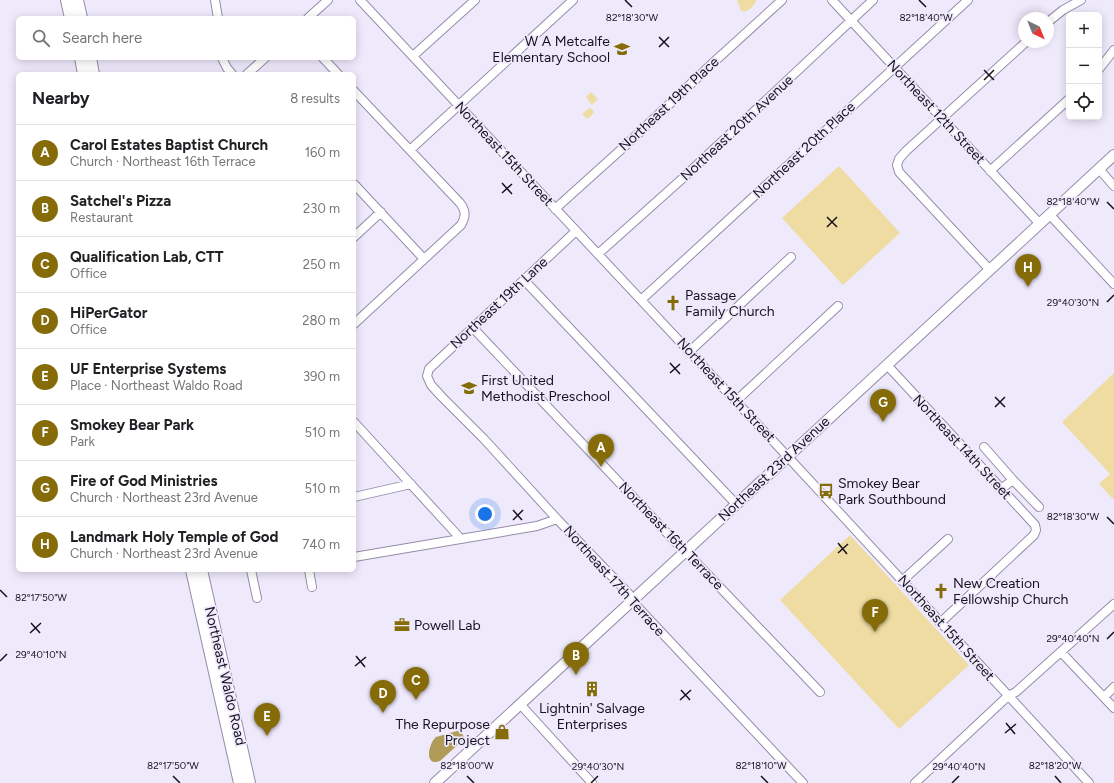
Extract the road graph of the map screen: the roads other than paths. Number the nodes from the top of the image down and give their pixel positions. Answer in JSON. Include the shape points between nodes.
{"nodes":[{"id":1,"x":67,"y":0,"type":"edge"},
{"id":2,"x":77,"y":0,"type":"edge"},
{"id":3,"x":214,"y":0,"type":"edge"},
{"id":4,"x":328,"y":0,"type":"edge"},
{"id":5,"x":372,"y":0,"type":"edge"},
{"id":6,"x":475,"y":0,"type":"edge"},
{"id":7,"x":573,"y":0,"type":"edge"},
{"id":8,"x":782,"y":0,"type":"edge"},
{"id":9,"x":832,"y":0,"type":"edge"},
{"id":10,"x":873,"y":0,"type":"edge"},
{"id":11,"x":968,"y":0,"type":"edge"},
{"id":12,"x":1081,"y":0,"type":"edge"},
{"id":13,"x":363,"y":3,"type":"edge"},
{"id":14,"x":71,"y":16,"type":"edge"},
{"id":15,"x":81,"y":16,"type":"edge"},
{"id":16,"x":218,"y":16,"type":"edge"},
{"id":17,"x":310,"y":16,"type":"edge"},
{"id":18,"x":1054,"y":18,"type":"edge"},
{"id":19,"x":851,"y":21,"type":"junction"},
{"id":20,"x":1019,"y":48,"type":"edge"},
{"id":21,"x":1114,"y":50,"type":"edge"},
{"id":22,"x":413,"y":56,"type":"junction"},
{"id":23,"x":80,"y":60,"type":"edge"},
{"id":24,"x":90,"y":60,"type":"edge"},
{"id":25,"x":223,"y":60,"type":"edge"},
{"id":26,"x":263,"y":60,"type":"edge"},
{"id":27,"x":325,"y":60,"type":"edge"},
{"id":28,"x":1102,"y":65,"type":"edge"},
{"id":29,"x":894,"y":67,"type":"junction"},
{"id":30,"x":84,"y":72,"type":"edge"},
{"id":31,"x":93,"y":72,"type":"edge"},
{"id":32,"x":230,"y":72,"type":"edge"},
{"id":33,"x":251,"y":72,"type":"edge"},
{"id":34,"x":336,"y":72,"type":"edge"},
{"id":35,"x":356,"y":92,"type":"edge"},
{"id":36,"x":1066,"y":102,"type":"edge"},
{"id":37,"x":458,"y":104,"type":"junction"},
{"id":38,"x":942,"y":119,"type":"junction"},
{"id":39,"x":410,"y":150,"type":"junction"},
{"id":40,"x":1114,"y":155,"type":"edge"},
{"id":41,"x":1099,"y":169,"type":"junction"},
{"id":42,"x":990,"y":171,"type":"junction"},
{"id":43,"x":356,"y":186,"type":"edge"},
{"id":44,"x":1114,"y":186,"type":"edge"},
{"id":45,"x":556,"y":209,"type":"junction"},
{"id":46,"x":381,"y":212,"type":"junction"},
{"id":47,"x":1050,"y":215,"type":"junction"},
{"id":48,"x":1040,"y":224,"type":"junction"},
{"id":49,"x":576,"y":231,"type":"junction"},
{"id":50,"x":356,"y":235,"type":"edge"},
{"id":51,"x":598,"y":254,"type":"junction"},
{"id":52,"x":791,"y":257,"type":"dead end"},
{"id":53,"x":424,"y":259,"type":"junction"},
{"id":54,"x":990,"y":270,"type":"junction"},
{"id":55,"x":524,"y":280,"type":"junction"},
{"id":56,"x":1114,"y":284,"type":"edge"},
{"id":57,"x":641,"y":300,"type":"junction"},
{"id":58,"x":838,"y":306,"type":"dead end"},
{"id":59,"x":356,"y":322,"type":"edge"},
{"id":60,"x":473,"y":328,"type":"junction"},
{"id":61,"x":689,"y":352,"type":"junction"},
{"id":62,"x":887,"y":365,"type":"junction"},
{"id":63,"x":427,"y":377,"type":"joint"},
{"id":64,"x":736,"y":401,"type":"junction"},
{"id":65,"x":356,"y":424,"type":"edge"},
{"id":66,"x":364,"y":433,"type":"junction"},
{"id":67,"x":356,"y":435,"type":"edge"},
{"id":68,"x":984,"y":447,"type":"dead end"},
{"id":69,"x":788,"y":456,"type":"junction"},
{"id":70,"x":1013,"y":480,"type":"junction"},
{"id":71,"x":411,"y":484,"type":"junction"},
{"id":72,"x":1001,"y":489,"type":"junction"},
{"id":73,"x":356,"y":497,"type":"edge"},
{"id":74,"x":736,"y":504,"type":"junction"},
{"id":75,"x":1039,"y":507,"type":"dead end"},
{"id":76,"x":557,"y":519,"type":"junction"},
{"id":77,"x":460,"y":538,"type":"junction"},
{"id":78,"x":948,"y":539,"type":"dead end"},
{"id":79,"x":685,"y":552,"type":"junction"},
{"id":80,"x":356,"y":557,"type":"edge"},
{"id":81,"x":192,"y":572,"type":"edge"},
{"id":82,"x":201,"y":572,"type":"edge"},
{"id":83,"x":251,"y":572,"type":"edge"},
{"id":84,"x":309,"y":572,"type":"edge"},
{"id":85,"x":902,"y":581,"type":"junction"},
{"id":86,"x":312,"y":587,"type":"dead end"},
{"id":87,"x":257,"y":598,"type":"dead end"},
{"id":88,"x":632,"y":601,"type":"junction"},
{"id":89,"x":1114,"y":604,"type":"edge"},
{"id":90,"x":940,"y":623,"type":"junction"},
{"id":91,"x":1061,"y":652,"type":"junction"},
{"id":92,"x":1114,"y":687,"type":"edge"},
{"id":93,"x":820,"y":692,"type":"dead end"},
{"id":94,"x":1008,"y":696,"type":"junction"},
{"id":95,"x":1104,"y":697,"type":"junction"},
{"id":96,"x":520,"y":704,"type":"junction"},
{"id":97,"x":1114,"y":708,"type":"edge"},
{"id":98,"x":438,"y":782,"type":"edge"},
{"id":99,"x":240,"y":783,"type":"edge"},
{"id":100,"x":249,"y":783,"type":"edge"},
{"id":101,"x":592,"y":783,"type":"edge"},
{"id":102,"x":803,"y":783,"type":"edge"},
{"id":103,"x":915,"y":783,"type":"edge"},
{"id":104,"x":1089,"y":783,"type":"edge"}],
"edges":[{"from":1,"to":14,"type":"highway"},
{"from":2,"to":15,"type":"highway"},
{"from":3,"to":16,"type":"street"},
{"from":4,"to":17,"type":"street"},
{"from":5,"to":13,"type":"street"},
{"from":6,"to":22,"type":"street"},
{"from":7,"to":37,"type":"street"},
{"from":8,"to":45,"type":"street","name":"Northeast 19th Place"},
{"from":9,"to":19,"type":"street","name":"Northeast 12th Street"},
{"from":10,"to":19,"type":"street","name":"Northeast 20th Avenue"},
{"from":11,"to":29,"type":"street","name":"Northeast 20th Place"},
{"from":12,"to":18,"type":"street"},
{"from":13,"to":22,"type":"street","name":"Northeast 15th Street"},
{"from":19,"to":29,"type":"street","name":"Northeast 12th Street"},
{"from":19,"to":51,"type":"street","name":"Northeast 20th Avenue"},
{"from":20,"to":38,"type":"street"},
{"from":21,"to":28,"type":"street"},
{"from":22,"to":37,"type":"street","name":"Northeast 15th Street"},
{"from":23,"to":30,"type":"highway"},
{"from":24,"to":31,"type":"highway"},
{"from":25,"to":32,"type":"street"},
{"from":26,"to":33,"type":"street"},
{"from":27,"to":34,"type":"street"},
{"from":29,"to":38,"type":"street","name":"Northeast 12th Street"},
{"from":29,"to":57,"type":"street","name":"Northeast 20th Place"},
{"from":35,"to":39,"type":"street"},
{"from":36,"to":42,"type":"street"},
{"from":37,"to":39,"type":"street"},
{"from":37,"to":45,"type":"street","name":"Northeast 15th Street"},
{"from":38,"to":42,"type":"street","name":"Northeast 12th Street"},
{"from":38,"to":54,"type":"street","via":[[899,159],[897,167]]},
{"from":39,"to":53,"type":"street","via":[[465,209],[461,225]]},
{"from":40,"to":41,"type":"main road","name":"Northeast 23rd Avenue"},
{"from":41,"to":44,"type":"street"},
{"from":41,"to":47,"type":"main road","name":"Northeast 23rd Avenue"},
{"from":42,"to":48,"type":"street","name":"Northeast 12th Street"},
{"from":43,"to":46,"type":"street"},
{"from":45,"to":49,"type":"street","name":"Northeast 15th Street"},
{"from":46,"to":50,"type":"street"},
{"from":46,"to":53,"type":"street"},
{"from":47,"to":48,"type":"main road","name":"Northeast 23rd Avenue"},
{"from":47,"to":56,"type":"street"},
{"from":48,"to":54,"type":"main road","name":"Northeast 23rd Avenue"},
{"from":49,"to":51,"type":"street","name":"Northeast 15th Street"},
{"from":49,"to":55,"type":"street","name":"Northeast 19th Lane"},
{"from":51,"to":57,"type":"street","name":"Northeast 15th Street"},
{"from":52,"to":61,"type":"street"},
{"from":53,"to":59,"type":"street"},
{"from":54,"to":62,"type":"main road","name":"Northeast 23rd Avenue"},
{"from":55,"to":60,"type":"street","name":"Northeast 19th Lane"},
{"from":55,"to":74,"type":"street"},
{"from":57,"to":61,"type":"street","name":"Northeast 15th Street"},
{"from":58,"to":64,"type":"street"},
{"from":60,"to":63,"type":"street","name":"Northeast 19th Lane","via":[[429,368]]},
{"from":60,"to":79,"type":"street","name":"Northeast 16th Terrace"},
{"from":61,"to":64,"type":"street","name":"Northeast 15th Street"},
{"from":62,"to":69,"type":"main road","name":"Northeast 23rd Avenue"},
{"from":62,"to":72,"type":"street","name":"Northeast 14th Street"},
{"from":63,"to":76,"type":"street","name":"Northeast 17th Terrace","via":[[431,385]]},
{"from":64,"to":69,"type":"street","name":"Northeast 15th Street"},
{"from":65,"to":66,"type":"street"},
{"from":66,"to":67,"type":"street"},
{"from":66,"to":71,"type":"street"},
{"from":68,"to":70,"type":"street"},
{"from":69,"to":74,"type":"main road","name":"Northeast 23rd Avenue"},
{"from":69,"to":85,"type":"street","name":"Northeast 15th Street"},
{"from":70,"to":72,"type":"street"},
{"from":70,"to":75,"type":"street"},
{"from":71,"to":73,"type":"street"},
{"from":71,"to":77,"type":"street"},
{"from":72,"to":90,"type":"street","name":"Northeast 14th Street","via":[[1035,525],[1034,535]]},
{"from":74,"to":79,"type":"main road","name":"Northeast 23rd Avenue"},
{"from":76,"to":77,"type":"street","via":[[537,526]]},
{"from":76,"to":88,"type":"street","name":"Northeast 17th Terrace","via":[[629,594]]},
{"from":77,"to":80,"type":"street"},
{"from":78,"to":85,"type":"street"},
{"from":79,"to":88,"type":"main road","name":"Northeast 23rd Avenue"},
{"from":79,"to":93,"type":"street","name":"Northeast 16th Terrace"},
{"from":81,"to":99,"type":"highway","name":"Northeast Waldo Road"},
{"from":82,"to":100,"type":"highway","name":"Northeast Waldo Road"},
{"from":83,"to":87,"type":"street"},
{"from":84,"to":86,"type":"street"},
{"from":85,"to":90,"type":"street","name":"Northeast 15th Street"},
{"from":88,"to":96,"type":"main road","name":"Northeast 23rd Avenue"},
{"from":88,"to":102,"type":"street","name":"Northeast 17th Terrace"},
{"from":89,"to":91,"type":"street"},
{"from":90,"to":94,"type":"street","name":"Northeast 15th Street"},
{"from":91,"to":94,"type":"street","via":[[1016,692]]},
{"from":91,"to":95,"type":"street"},
{"from":92,"to":95,"type":"street"},
{"from":94,"to":103,"type":"street"},
{"from":94,"to":104,"type":"street","name":"Northeast 15th Street"},
{"from":95,"to":97,"type":"street"},
{"from":96,"to":98,"type":"main road","name":"Northeast 23rd Avenue"},
{"from":96,"to":101,"type":"street"}]}
